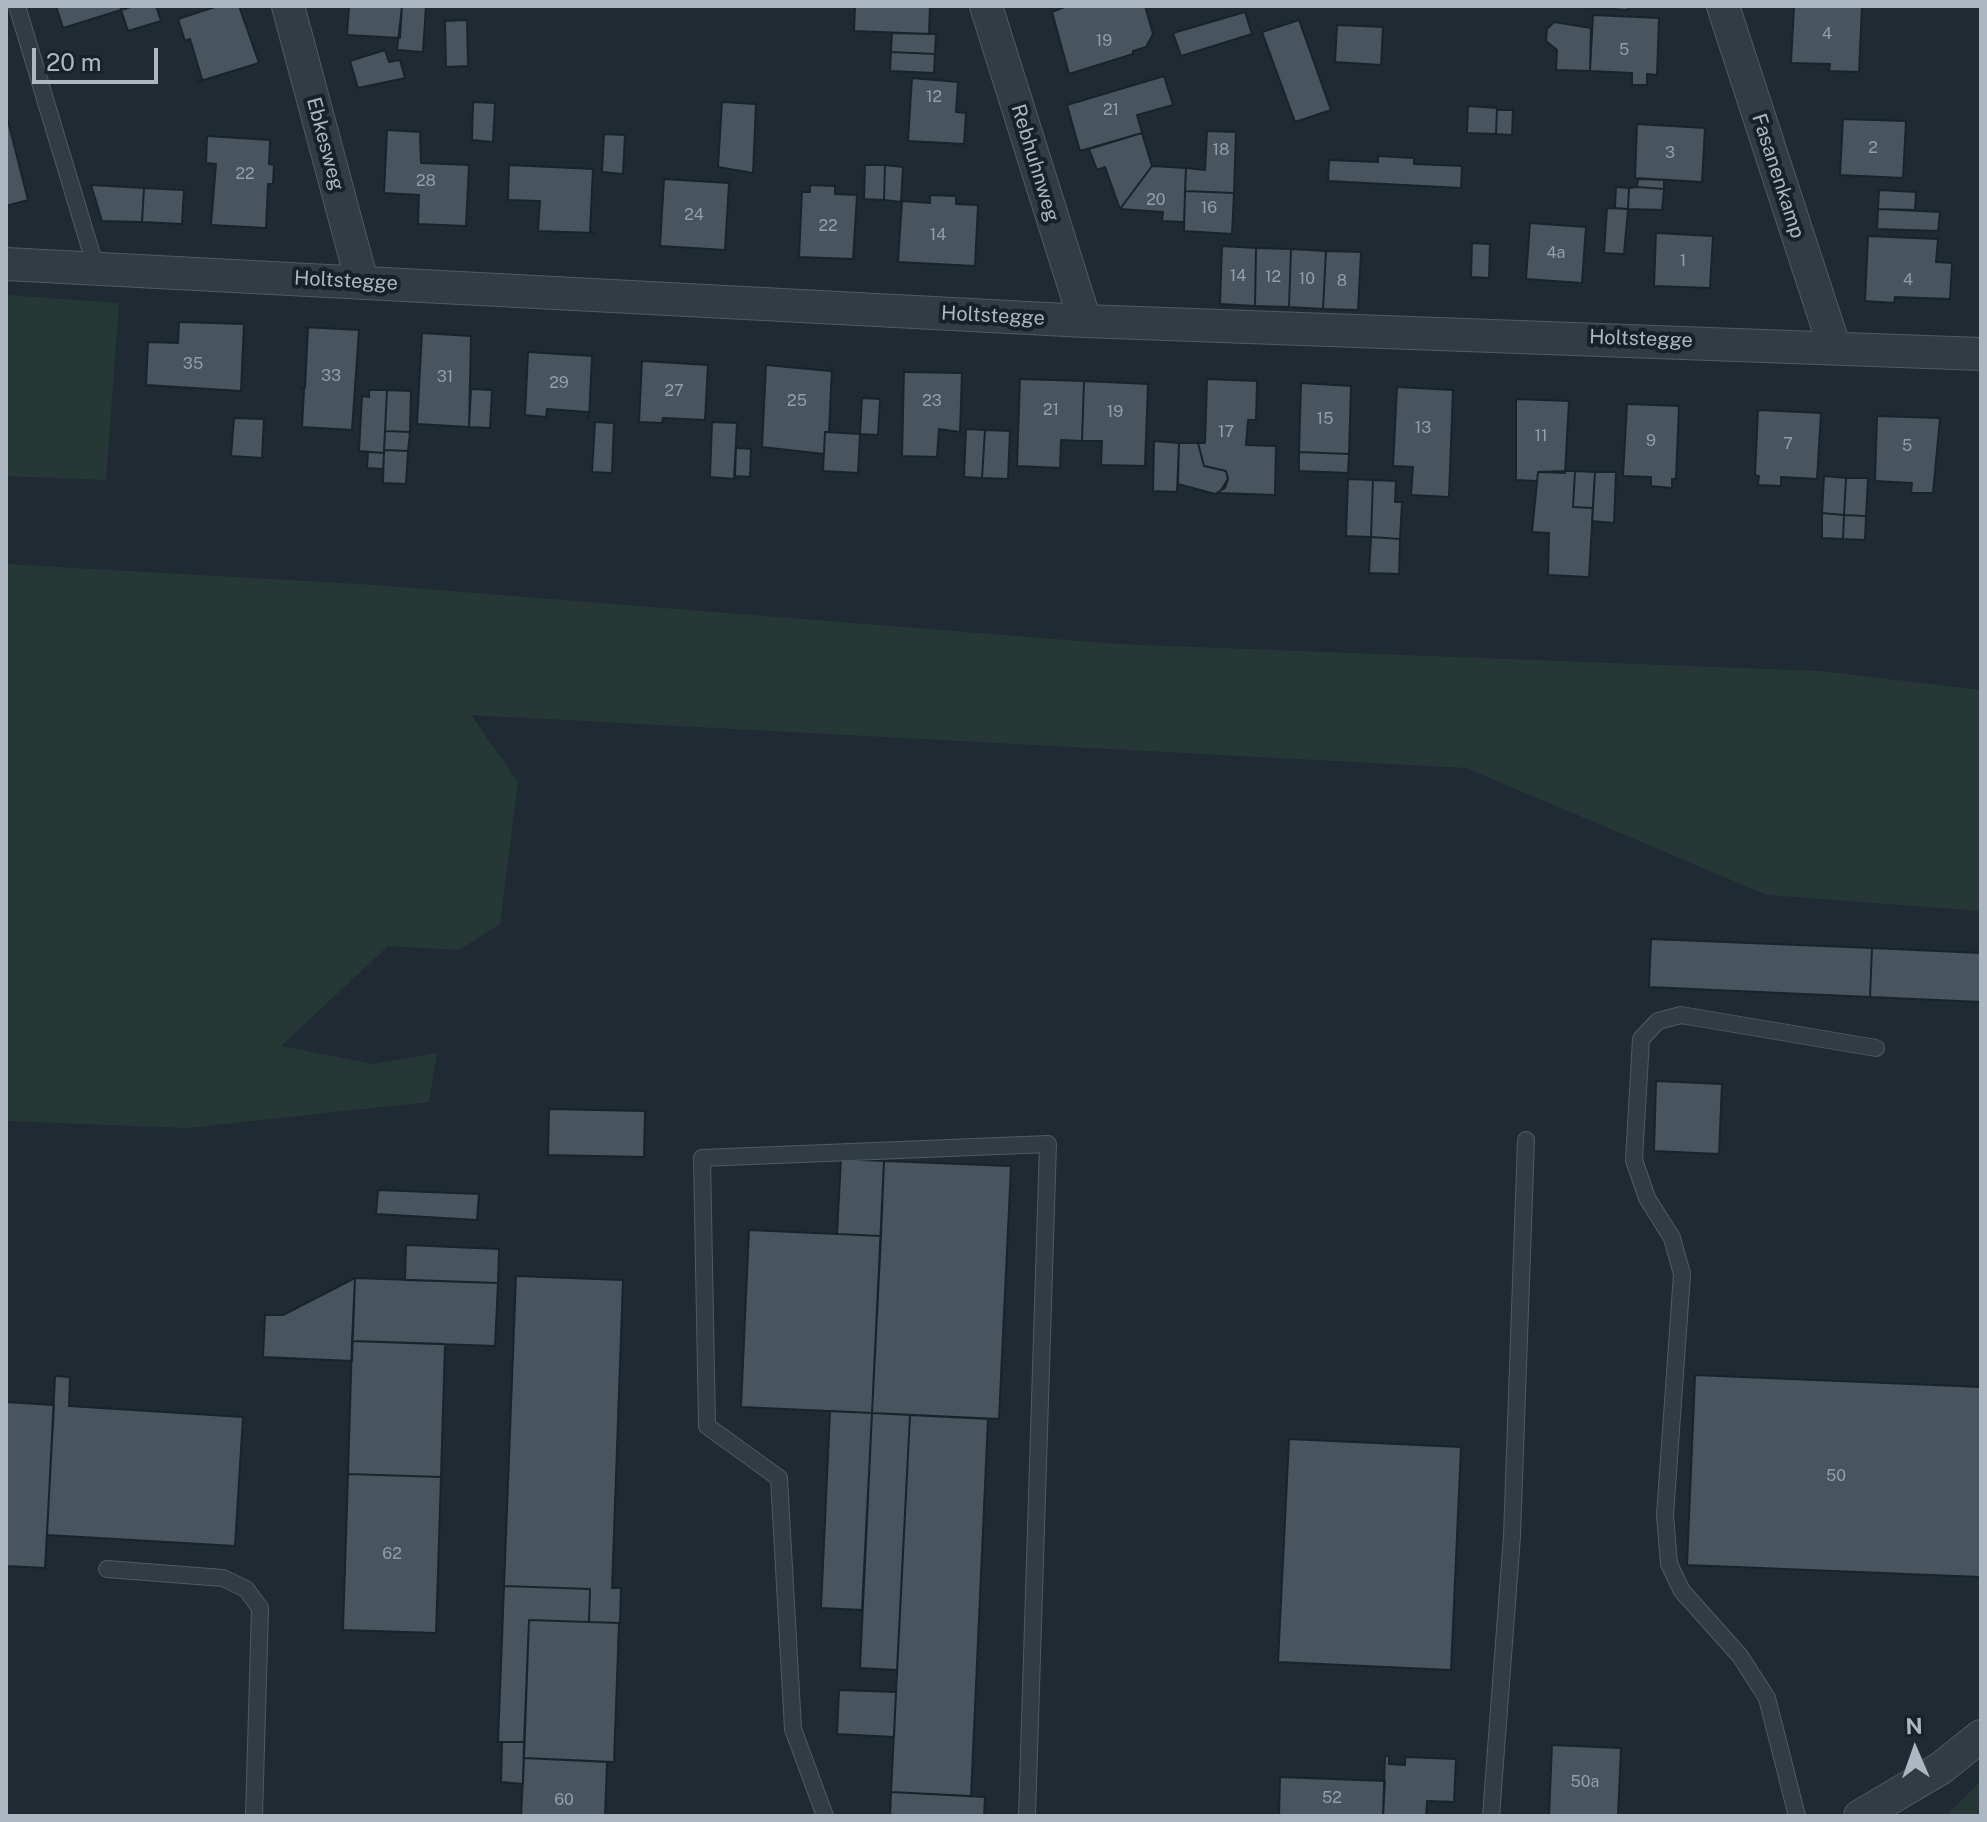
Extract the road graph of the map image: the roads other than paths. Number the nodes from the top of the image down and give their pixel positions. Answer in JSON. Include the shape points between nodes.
{"nodes":[{"id":1,"x":17,"y":6,"type":"edge"},
{"id":2,"x":288,"y":6,"type":"edge"},
{"id":3,"x":986,"y":6,"type":"edge"},
{"id":4,"x":1723,"y":6,"type":"edge"},
{"id":5,"x":6,"y":264,"type":"edge"},
{"id":6,"x":96,"y":268,"type":"junction"},
{"id":7,"x":362,"y":282,"type":"junction"},
{"id":8,"x":1085,"y":321,"type":"junction"},
{"id":9,"x":1834,"y":346,"type":"junction"},
{"id":10,"x":1981,"y":354,"type":"edge"},
{"id":11,"x":1876,"y":1048,"type":"dead end"},
{"id":12,"x":1526,"y":1140,"type":"dead end"},
{"id":13,"x":107,"y":1569,"type":"dead end"},
{"id":14,"x":1981,"y":1736,"type":"edge"},
{"id":15,"x":254,"y":1816,"type":"edge"},
{"id":16,"x":825,"y":1816,"type":"edge"},
{"id":17,"x":1027,"y":1816,"type":"edge"},
{"id":18,"x":1491,"y":1816,"type":"edge"},
{"id":19,"x":1797,"y":1816,"type":"edge"},
{"id":20,"x":1860,"y":1816,"type":"edge"}],
"edges":[{"from":1,"to":6,"type":"lane"},
{"from":2,"to":7,"type":"street","name":"Ebkesweg"},
{"from":3,"to":8,"type":"street","name":"Rebhuhnweg"},
{"from":4,"to":9,"type":"street","name":"Fasanenkamp"},
{"from":5,"to":6,"type":"street","name":"Holtstegge"},
{"from":6,"to":7,"type":"street","name":"Holtstegge"},
{"from":7,"to":8,"type":"street","name":"Holtstegge"},
{"from":8,"to":9,"type":"street","name":"Holtstegge"},
{"from":9,"to":10,"type":"street","name":"Holtstegge"},
{"from":11,"to":19,"type":"lane","via":[[1681,1015],[1658,1021],[1641,1039],[1634,1160],[1647,1198],[1672,1238],[1682,1274],[1665,1515],[1669,1564],[1682,1591],[1740,1656],[1767,1698]]},
{"from":12,"to":18,"type":"lane","via":[[1512,1536]]},
{"from":13,"to":15,"type":"lane","via":[[223,1578],[246,1589],[260,1608]]},
{"from":14,"to":20,"type":"street","via":[[1941,1768]]},
{"from":16,"to":17,"type":"lane","via":[[793,1729],[779,1478],[707,1426],[702,1158],[1048,1144]]}]}
